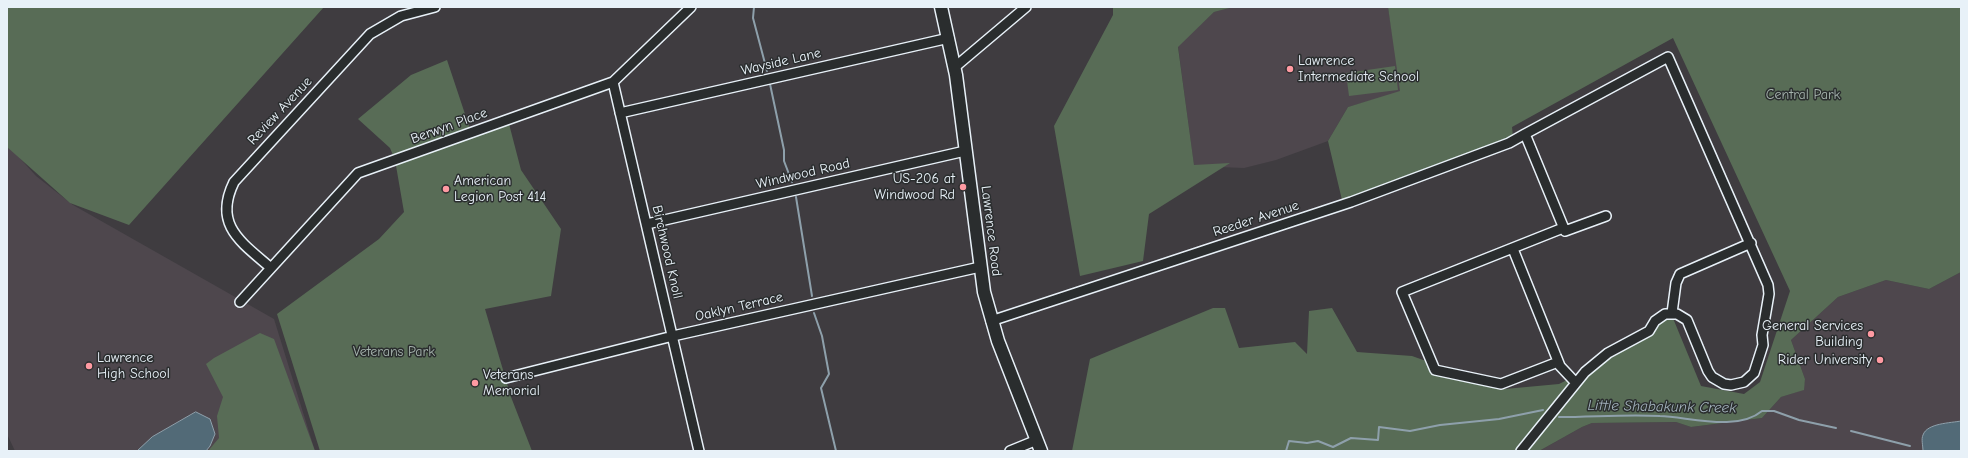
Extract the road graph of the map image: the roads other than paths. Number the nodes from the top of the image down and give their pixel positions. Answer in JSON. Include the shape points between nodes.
{"nodes":[{"id":1,"x":435,"y":7,"type":"edge"},
{"id":2,"x":691,"y":7,"type":"edge"},
{"id":3,"x":941,"y":7,"type":"edge"},
{"id":4,"x":1026,"y":7,"type":"edge"},
{"id":5,"x":422,"y":8,"type":"edge"},
{"id":6,"x":949,"y":38,"type":"junction"},
{"id":7,"x":955,"y":67,"type":"junction"},
{"id":8,"x":612,"y":82,"type":"junction"},
{"id":9,"x":620,"y":113,"type":"junction"},
{"id":10,"x":1525,"y":134,"type":"junction"},
{"id":11,"x":965,"y":151,"type":"junction"},
{"id":12,"x":1606,"y":216,"type":"dead end"},
{"id":13,"x":647,"y":224,"type":"junction"},
{"id":14,"x":1563,"y":228,"type":"junction"},
{"id":15,"x":1751,"y":243,"type":"junction"},
{"id":16,"x":1512,"y":248,"type":"junction"},
{"id":17,"x":980,"y":267,"type":"junction"},
{"id":18,"x":271,"y":268,"type":"junction"},
{"id":19,"x":242,"y":299,"type":"dead end"},
{"id":20,"x":1672,"y":313,"type":"junction"},
{"id":21,"x":991,"y":321,"type":"junction"},
{"id":22,"x":673,"y":336,"type":"junction"},
{"id":23,"x":1558,"y":362,"type":"junction"},
{"id":24,"x":506,"y":378,"type":"dead end"},
{"id":25,"x":1576,"y":383,"type":"junction"},
{"id":26,"x":1039,"y":445,"type":"edge"},
{"id":27,"x":699,"y":451,"type":"edge"},
{"id":28,"x":1010,"y":451,"type":"edge"},
{"id":29,"x":1521,"y":451,"type":"edge"}],
"edges":[{"from":1,"to":5,"type":"street","name":"Review Avenue"},
{"from":2,"to":8,"type":"street","name":"Berwyn Place"},
{"from":3,"to":6,"type":"main road","name":"Lawrence Road"},
{"from":4,"to":7,"type":"street"},
{"from":5,"to":18,"type":"street","name":"Review Avenue","via":[[394,19],[370,34],[234,182],[226,209],[230,227],[240,240]]},
{"from":6,"to":7,"type":"main road","name":"Lawrence Road"},
{"from":6,"to":9,"type":"street","name":"Wayside Lane"},
{"from":7,"to":11,"type":"main road","name":"Lawrence Road"},
{"from":8,"to":9,"type":"street","name":"Birchwood Knoll"},
{"from":8,"to":18,"type":"street","name":"Berwyn Place","via":[[362,171]]},
{"from":9,"to":13,"type":"street","name":"Birchwood Knoll"},
{"from":10,"to":14,"type":"street"},
{"from":10,"to":15,"type":"street","name":"Reeder Avenue","via":[[1668,57]]},
{"from":10,"to":21,"type":"street","name":"Reeder Avenue","via":[[1509,143],[1351,202]]},
{"from":11,"to":13,"type":"street","name":"Windwood Road"},
{"from":11,"to":17,"type":"main road","name":"Lawrence Road"},
{"from":12,"to":14,"type":"street","via":[[1564,231]]},
{"from":13,"to":22,"type":"street","name":"Birchwood Knoll"},
{"from":14,"to":16,"type":"street"},
{"from":15,"to":20,"type":"street","via":[[1680,274],[1676,283]]},
{"from":15,"to":20,"type":"street","via":[[1769,292],[1762,335],[1763,345],[1757,367],[1749,378],[1731,385],[1712,377],[1687,320]]},
{"from":16,"to":23,"type":"street"},
{"from":16,"to":23,"type":"street","via":[[1402,292],[1435,370],[1501,384]]},
{"from":17,"to":21,"type":"main road","name":"Lawrence Road"},
{"from":17,"to":22,"type":"street","name":"Oaklyn Terrace"},
{"from":18,"to":19,"type":"street","name":"Berwyn Place"},
{"from":20,"to":25,"type":"street","via":[[1660,317],[1649,332],[1608,353]]},
{"from":21,"to":26,"type":"main road","name":"Lawrence Road"},
{"from":22,"to":24,"type":"street","name":"Oaklyn Terrace"},
{"from":22,"to":27,"type":"street","name":"Birchwood Knoll"},
{"from":23,"to":25,"type":"street"},
{"from":25,"to":29,"type":"street"},
{"from":26,"to":28,"type":"street"}]}
